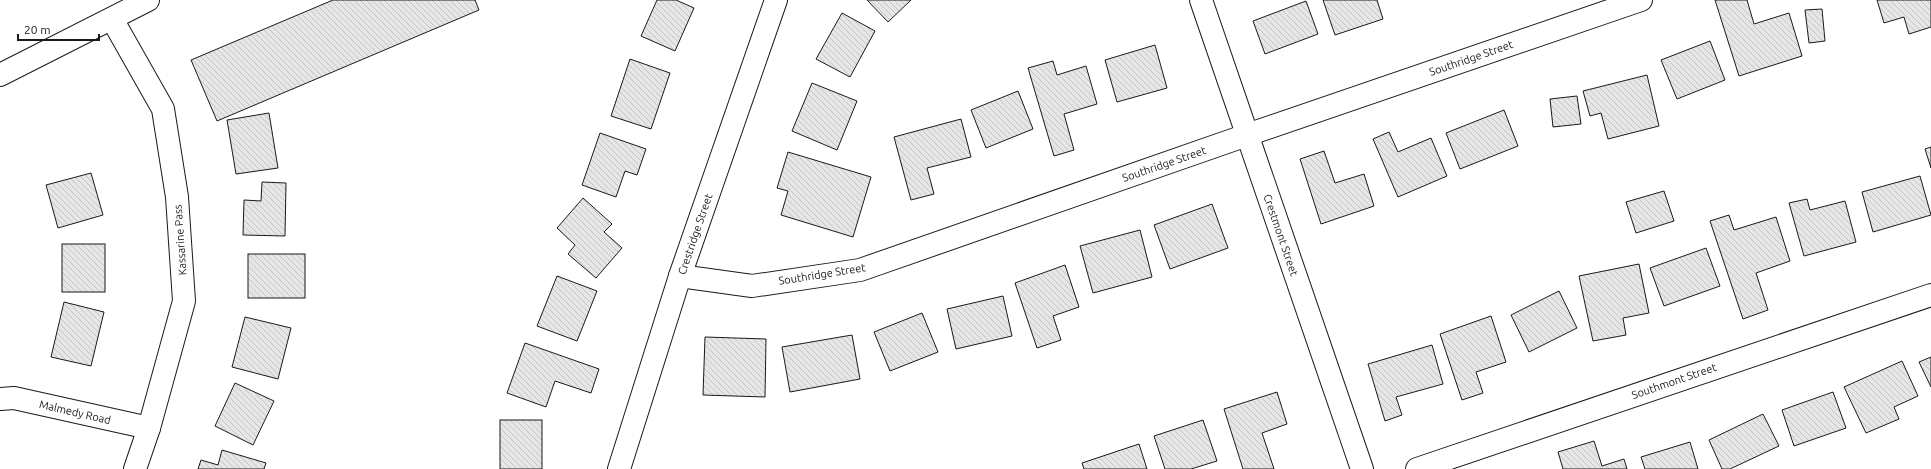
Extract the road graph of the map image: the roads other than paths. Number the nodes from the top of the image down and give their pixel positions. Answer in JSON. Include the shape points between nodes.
{"nodes":[{"id":1,"x":148,"y":0,"type":"edge"},
{"id":2,"x":776,"y":0,"type":"edge"},
{"id":3,"x":1201,"y":0,"type":"edge"},
{"id":4,"x":1641,"y":0,"type":"edge"},
{"id":5,"x":112,"y":19,"type":"junction"},
{"id":6,"x":0,"y":75,"type":"edge"},
{"id":7,"x":1246,"y":135,"type":"junction"},
{"id":8,"x":680,"y":276,"type":"junction"},
{"id":9,"x":1931,"y":295,"type":"edge"},
{"id":10,"x":0,"y":399,"type":"edge"},
{"id":11,"x":149,"y":428,"type":"junction"},
{"id":12,"x":135,"y":469,"type":"edge"},
{"id":13,"x":619,"y":469,"type":"edge"},
{"id":14,"x":1362,"y":469,"type":"edge"},
{"id":15,"x":1417,"y":469,"type":"edge"}],
"edges":[{"from":1,"to":5,"type":"street"},
{"from":2,"to":8,"type":"street","name":"Crestridge Street"},
{"from":3,"to":7,"type":"street","name":"Crestmont Street"},
{"from":4,"to":7,"type":"street","name":"Southridge Street"},
{"from":5,"to":6,"type":"street"},
{"from":5,"to":11,"type":"street","name":"Kassarine Pass","via":[[163,109],[177,197],[184,301]]},
{"from":7,"to":8,"type":"street","name":"Southridge Street","via":[[860,270],[752,286]]},
{"from":7,"to":14,"type":"street","name":"Crestmont Street"},
{"from":8,"to":13,"type":"street","name":"Crestridge Street"},
{"from":9,"to":15,"type":"street","name":"Southmont Street"},
{"from":10,"to":11,"type":"street","name":"Malmedy Road","via":[[14,398]]},
{"from":11,"to":12,"type":"street","name":"Kassarine Pass"}]}
